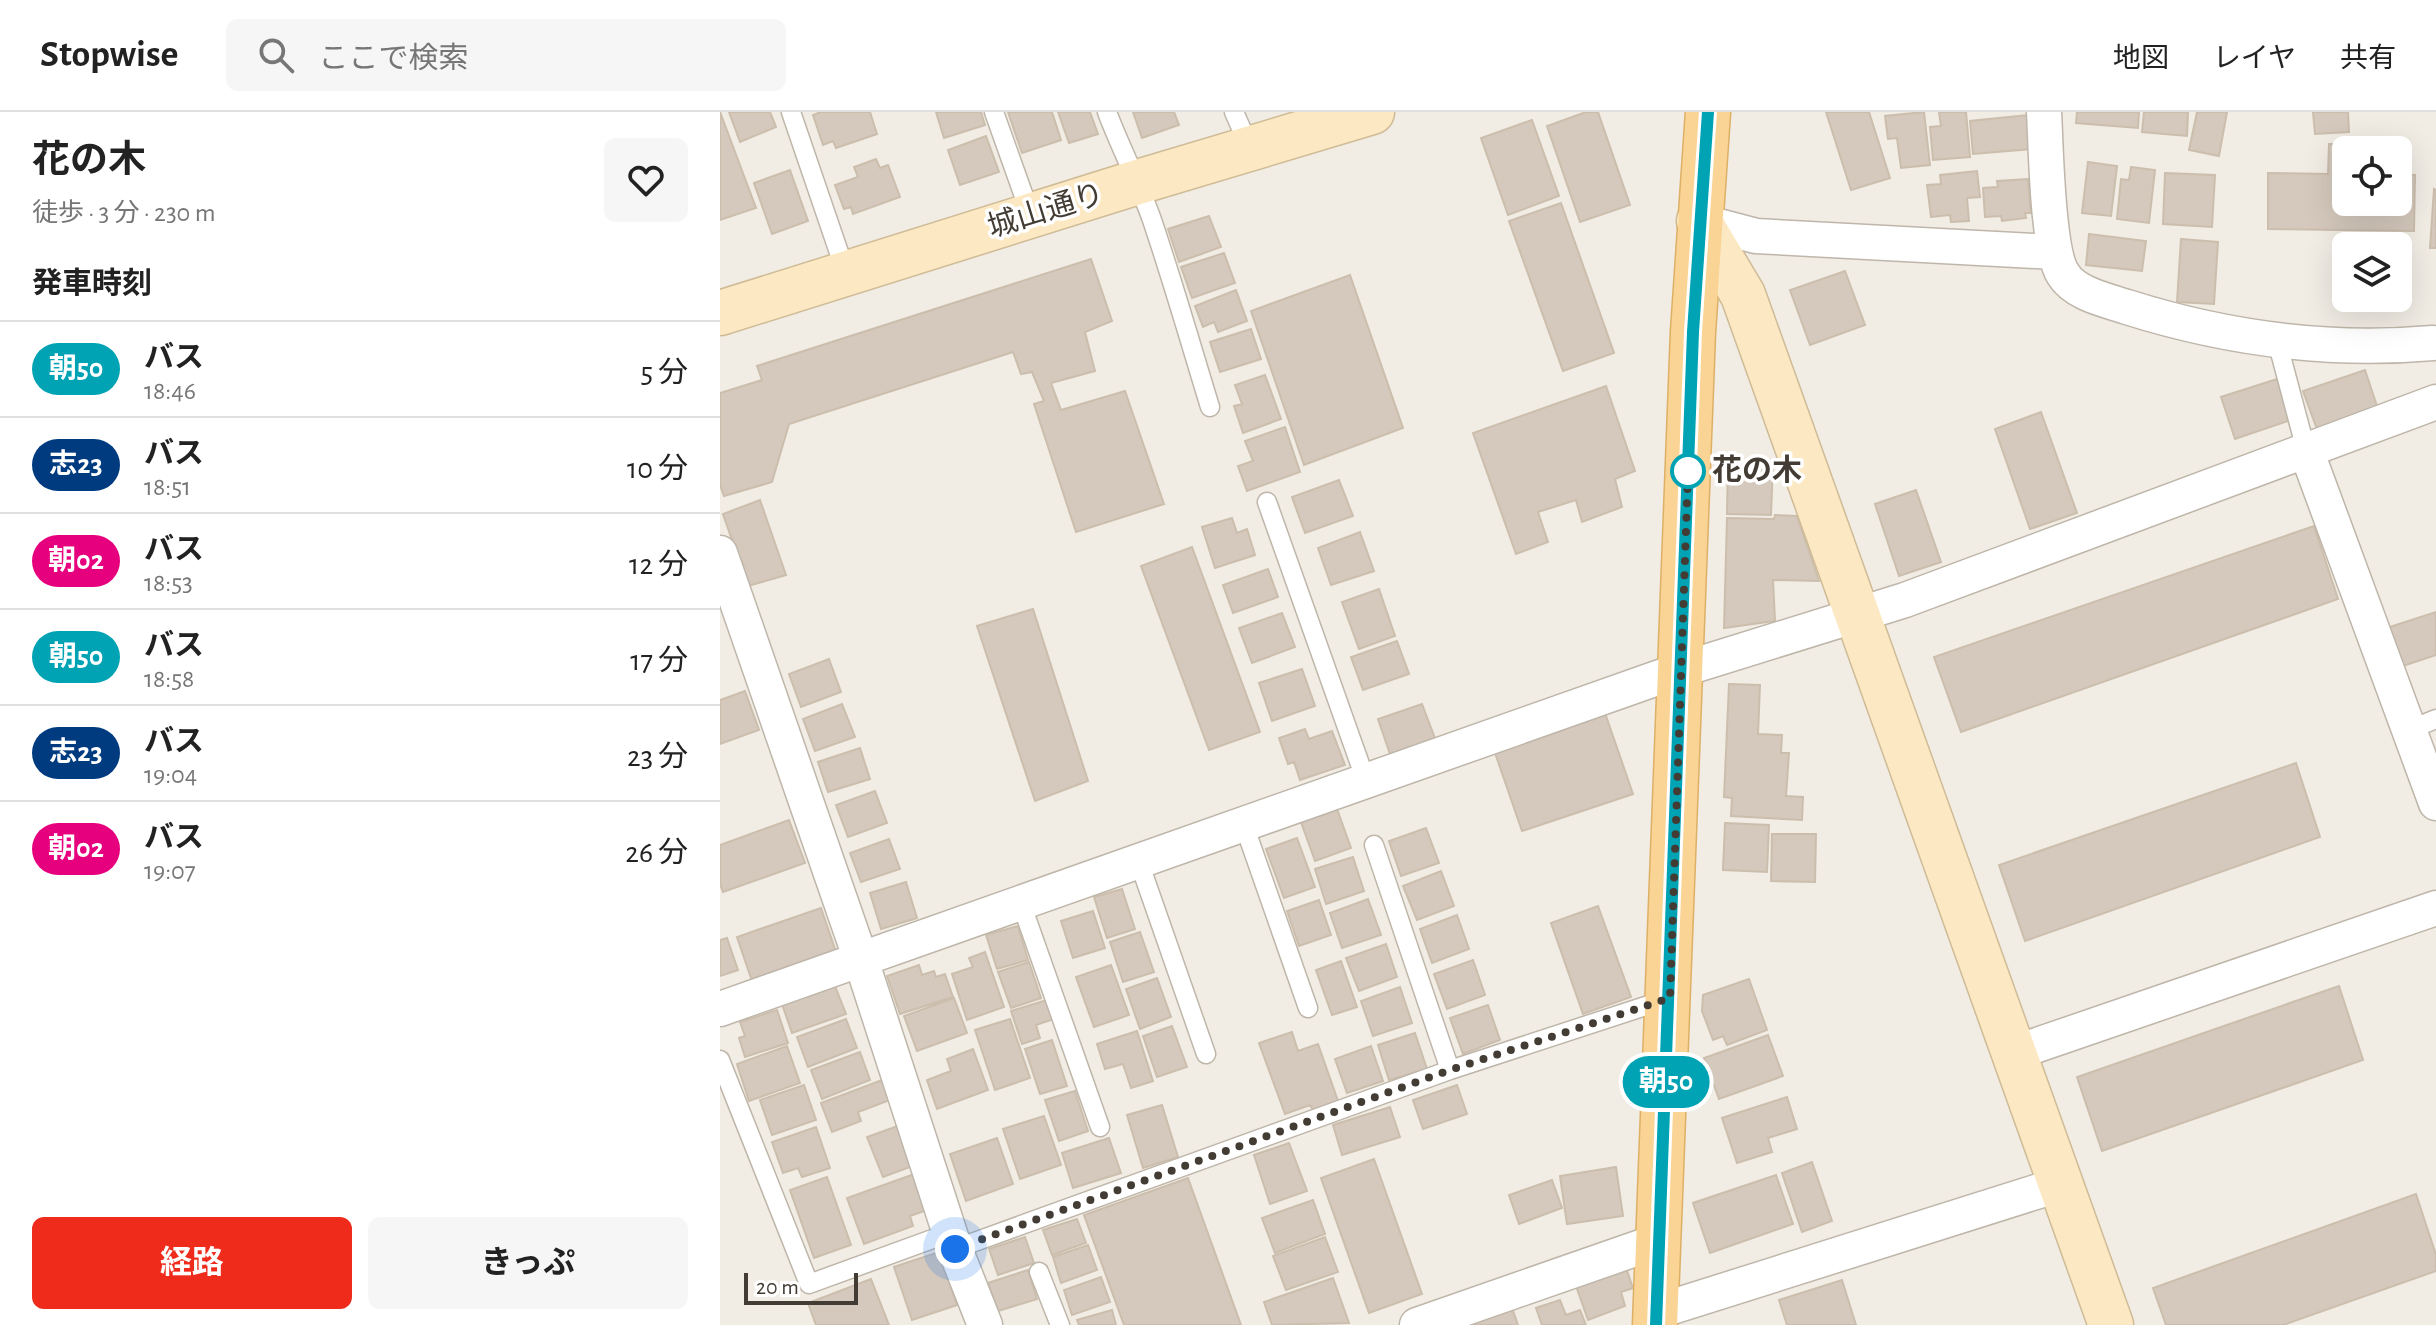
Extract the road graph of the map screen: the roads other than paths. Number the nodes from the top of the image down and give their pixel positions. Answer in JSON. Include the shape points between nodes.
{"nodes":[{"id":1,"x":791,"y":112,"type":"edge"},
{"id":2,"x":994,"y":112,"type":"edge"},
{"id":3,"x":1107,"y":112,"type":"edge"},
{"id":4,"x":1372,"y":112,"type":"edge"},
{"id":5,"x":1708,"y":112,"type":"edge"},
{"id":6,"x":2044,"y":112,"type":"edge"},
{"id":7,"x":1242,"y":130,"type":"edge"},
{"id":8,"x":1138,"y":182,"type":"junction"},
{"id":9,"x":1031,"y":216,"type":"junction"},
{"id":10,"x":1699,"y":221,"type":"junction"},
{"id":11,"x":2054,"y":252,"type":"junction"},
{"id":12,"x":846,"y":273,"type":"junction"},
{"id":13,"x":720,"y":313,"type":"edge"},
{"id":14,"x":2277,"y":341,"type":"junction"},
{"id":15,"x":2435,"y":344,"type":"edge"},
{"id":16,"x":2436,"y":402,"type":"edge"},
{"id":17,"x":1210,"y":407,"type":"dead end"},
{"id":18,"x":2306,"y":450,"type":"junction"},
{"id":19,"x":1267,"y":502,"type":"dead end"},
{"id":20,"x":720,"y":553,"type":"edge"},
{"id":21,"x":1858,"y":616,"type":"junction"},
{"id":22,"x":1680,"y":670,"type":"junction"},
{"id":23,"x":2423,"y":724,"type":"edge"},
{"id":24,"x":1366,"y":781,"type":"junction"},
{"id":25,"x":2436,"y":803,"type":"edge"},
{"id":26,"x":1244,"y":825,"type":"junction"},
{"id":27,"x":1374,"y":845,"type":"dead end"},
{"id":28,"x":1139,"y":862,"type":"junction"},
{"id":29,"x":1021,"y":903,"type":"junction"},
{"id":30,"x":2436,"y":908,"type":"edge"},
{"id":31,"x":861,"y":960,"type":"junction"},
{"id":32,"x":1670,"y":998,"type":"junction"},
{"id":33,"x":1308,"y":1008,"type":"dead end"},
{"id":34,"x":720,"y":1009,"type":"edge"},
{"id":35,"x":2014,"y":1053,"type":"junction"},
{"id":36,"x":1206,"y":1054,"type":"dead end"},
{"id":37,"x":720,"y":1060,"type":"edge"},
{"id":38,"x":1450,"y":1070,"type":"junction"},
{"id":39,"x":1100,"y":1127,"type":"dead end"},
{"id":40,"x":2061,"y":1184,"type":"junction"},
{"id":41,"x":952,"y":1241,"type":"junction"},
{"id":42,"x":1658,"y":1241,"type":"junction"},
{"id":43,"x":1039,"y":1272,"type":"dead end"},
{"id":44,"x":1656,"y":1318,"type":"edge"},
{"id":45,"x":985,"y":1325,"type":"edge"},
{"id":46,"x":1060,"y":1325,"type":"edge"},
{"id":47,"x":1417,"y":1325,"type":"edge"},
{"id":48,"x":2111,"y":1325,"type":"edge"}],
"edges":[{"from":1,"to":12,"type":"lane"},
{"from":2,"to":9,"type":"lane"},
{"from":3,"to":8,"type":"lane"},
{"from":4,"to":7,"type":"street","name":"城山通り"},
{"from":5,"to":10,"type":"main road"},
{"from":6,"to":11,"type":"street"},
{"from":7,"to":8,"type":"street","name":"城山通り"},
{"from":8,"to":9,"type":"street","name":"城山通り"},
{"from":8,"to":17,"type":"lane"},
{"from":9,"to":12,"type":"street","name":"城山通り"},
{"from":10,"to":11,"type":"street","via":[[1756,236]]},
{"from":10,"to":21,"type":"street","via":[[1743,295]]},
{"from":10,"to":22,"type":"main road"},
{"from":11,"to":14,"type":"street","via":[[2063,276],[2087,294],[2179,324]]},
{"from":12,"to":13,"type":"street","name":"城山通り"},
{"from":14,"to":15,"type":"street"},
{"from":14,"to":18,"type":"lane"},
{"from":16,"to":18,"type":"street"},
{"from":18,"to":21,"type":"street"},
{"from":18,"to":23,"type":"street"},
{"from":19,"to":24,"type":"lane"},
{"from":20,"to":31,"type":"street"},
{"from":21,"to":22,"type":"street"},
{"from":21,"to":35,"type":"street"},
{"from":22,"to":24,"type":"street"},
{"from":22,"to":32,"type":"main road"},
{"from":23,"to":25,"type":"street"},
{"from":24,"to":26,"type":"street"},
{"from":26,"to":28,"type":"street"},
{"from":26,"to":33,"type":"lane"},
{"from":27,"to":38,"type":"lane"},
{"from":28,"to":29,"type":"street"},
{"from":28,"to":36,"type":"lane"},
{"from":29,"to":31,"type":"street"},
{"from":29,"to":39,"type":"lane"},
{"from":30,"to":35,"type":"street"},
{"from":31,"to":34,"type":"street"},
{"from":31,"to":41,"type":"street"},
{"from":32,"to":38,"type":"lane"},
{"from":32,"to":42,"type":"main road"},
{"from":35,"to":40,"type":"street"},
{"from":37,"to":41,"type":"lane","via":[[809,1284]]},
{"from":38,"to":41,"type":"lane"},
{"from":40,"to":44,"type":"street"},
{"from":40,"to":48,"type":"street"},
{"from":41,"to":45,"type":"street"},
{"from":42,"to":44,"type":"main road"},
{"from":42,"to":47,"type":"street"},
{"from":43,"to":46,"type":"lane"}]}
